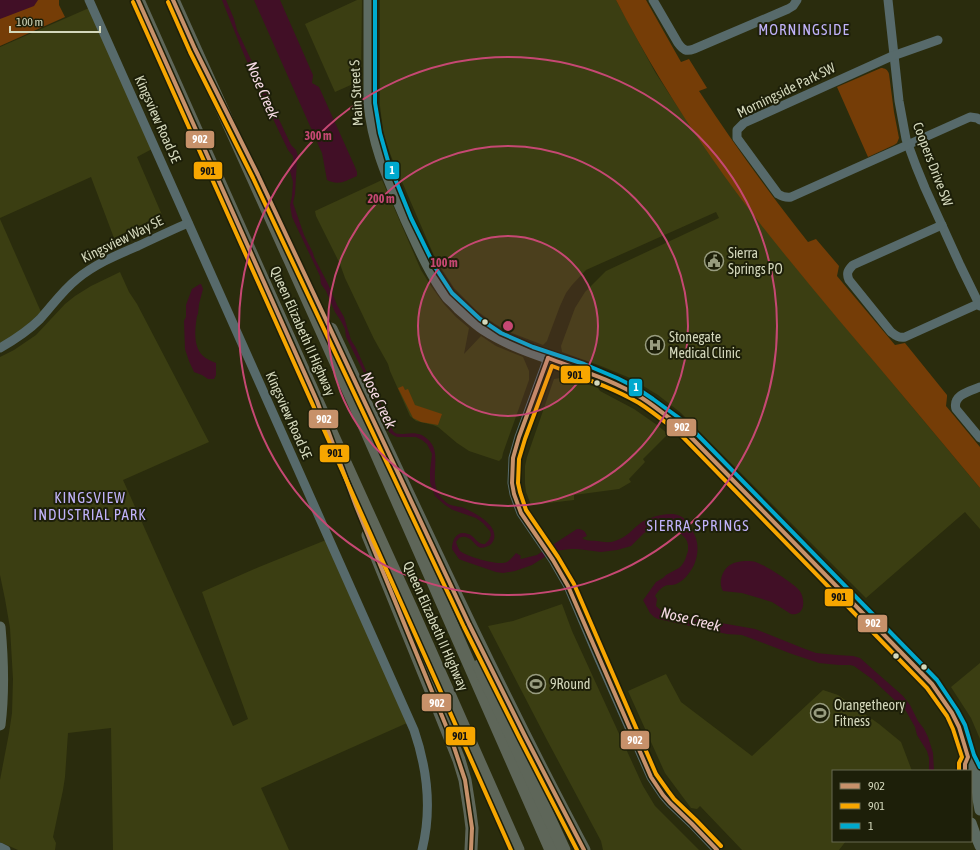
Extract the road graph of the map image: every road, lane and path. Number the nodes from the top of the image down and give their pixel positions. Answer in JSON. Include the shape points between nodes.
{"nodes":[{"id":1,"x":89,"y":0,"type":"edge"},
{"id":2,"x":138,"y":0,"type":"edge"},
{"id":3,"x":173,"y":0,"type":"edge"},
{"id":4,"x":369,"y":0,"type":"edge"},
{"id":5,"x":653,"y":0,"type":"edge"},
{"id":6,"x":797,"y":0,"type":"edge"},
{"id":7,"x":888,"y":0,"type":"edge"},
{"id":8,"x":938,"y":40,"type":"dead end"},
{"id":9,"x":195,"y":49,"type":"junction"},
{"id":10,"x":894,"y":55,"type":"junction"},
{"id":11,"x":980,"y":120,"type":"edge"},
{"id":12,"x":908,"y":145,"type":"junction"},
{"id":13,"x":188,"y":223,"type":"junction"},
{"id":14,"x":942,"y":225,"type":"junction"},
{"id":15,"x":980,"y":304,"type":"edge"},
{"id":16,"x":0,"y":348,"type":"edge"},
{"id":17,"x":548,"y":358,"type":"junction"},
{"id":18,"x":980,"y":387,"type":"edge"},
{"id":19,"x":317,"y":402,"type":"junction"},
{"id":20,"x":356,"y":407,"type":"junction"},
{"id":21,"x":980,"y":438,"type":"edge"},
{"id":22,"x":0,"y":627,"type":"edge"},
{"id":23,"x":0,"y":725,"type":"edge"},
{"id":24,"x":968,"y":757,"type":"junction"},
{"id":25,"x":964,"y":770,"type":"edge"},
{"id":26,"x":980,"y":810,"type":"edge"},
{"id":27,"x":972,"y":825,"type":"edge"},
{"id":28,"x":975,"y":834,"type":"junction"},
{"id":29,"x":980,"y":846,"type":"edge"},
{"id":30,"x":0,"y":847,"type":"edge"},
{"id":31,"x":6,"y":850,"type":"edge"},
{"id":32,"x":422,"y":850,"type":"edge"},
{"id":33,"x":471,"y":850,"type":"edge"},
{"id":34,"x":518,"y":850,"type":"edge"},
{"id":35,"x":551,"y":850,"type":"edge"},
{"id":36,"x":564,"y":850,"type":"edge"},
{"id":37,"x":584,"y":850,"type":"edge"},
{"id":38,"x":717,"y":850,"type":"edge"},
{"id":39,"x":978,"y":850,"type":"edge"}],
"edges":[{"from":1,"to":13,"type":"street","name":"Kingsview Road SE"},
{"from":2,"to":19,"type":"highway","name":"Queen Elizabeth II Highway"},
{"from":3,"to":9,"type":"highway","name":"Queen Elizabeth II Highway"},
{"from":4,"to":17,"type":"main road","name":"Main Street S","via":[[370,119],[386,174],[419,248],[448,298],[468,318],[502,340]]},
{"from":5,"to":6,"type":"street","via":[[681,48],[690,51],[788,9]]},
{"from":7,"to":10,"type":"street","name":"Coopers Drive SW"},
{"from":8,"to":10,"type":"street","name":"Morningside Park SW"},
{"from":9,"to":20,"type":"highway","name":"Queen Elizabeth II Highway"},
{"from":9,"to":37,"type":"highway","via":[[258,175],[486,658]]},
{"from":10,"to":12,"type":"street","name":"Coopers Drive SW","via":[[901,114]]},
{"from":10,"to":12,"type":"street","name":"Morningside Park SW","via":[[744,123],[737,130],[737,138],[778,194],[787,198]]},
{"from":11,"to":12,"type":"street","name":"Morningside Park SW","via":[[970,117]]},
{"from":12,"to":14,"type":"street","name":"Coopers Drive SW"},
{"from":13,"to":16,"type":"street","name":"Kingsview Way SE","via":[[89,270],[64,290],[29,329]]},
{"from":13,"to":32,"type":"street","name":"Kingsview Road SE","via":[[414,730],[423,762],[427,795],[427,823]]},
{"from":14,"to":15,"type":"street","name":"Coopers Drive SW"},
{"from":14,"to":15,"type":"street","via":[[853,265],[848,272],[849,280],[891,332],[901,338]]},
{"from":17,"to":24,"type":"main road","name":"Main Street S","via":[[624,388],[657,408],[682,428],[932,684],[952,713]]},
{"from":17,"to":38,"type":"street","via":[[513,458],[514,494],[527,522],[571,592],[651,777],[670,803]]},
{"from":18,"to":21,"type":"street","via":[[961,395],[955,406]]},
{"from":19,"to":33,"type":"highway","via":[[356,506],[459,760],[470,812]]},
{"from":19,"to":34,"type":"highway","name":"Queen Elizabeth II Highway"},
{"from":20,"to":35,"type":"highway","name":"Queen Elizabeth II Highway"},
{"from":20,"to":36,"type":"highway","via":[[408,512]]},
{"from":22,"to":23,"type":"main road","via":[[3,680]]},
{"from":24,"to":25,"type":"main road"},
{"from":24,"to":26,"type":"main road","name":"Main Street S","via":[[976,772]]},
{"from":27,"to":28,"type":"main road"},
{"from":28,"to":29,"type":"main road"},
{"from":28,"to":39,"type":"main road"},
{"from":30,"to":31,"type":"street"}]}
